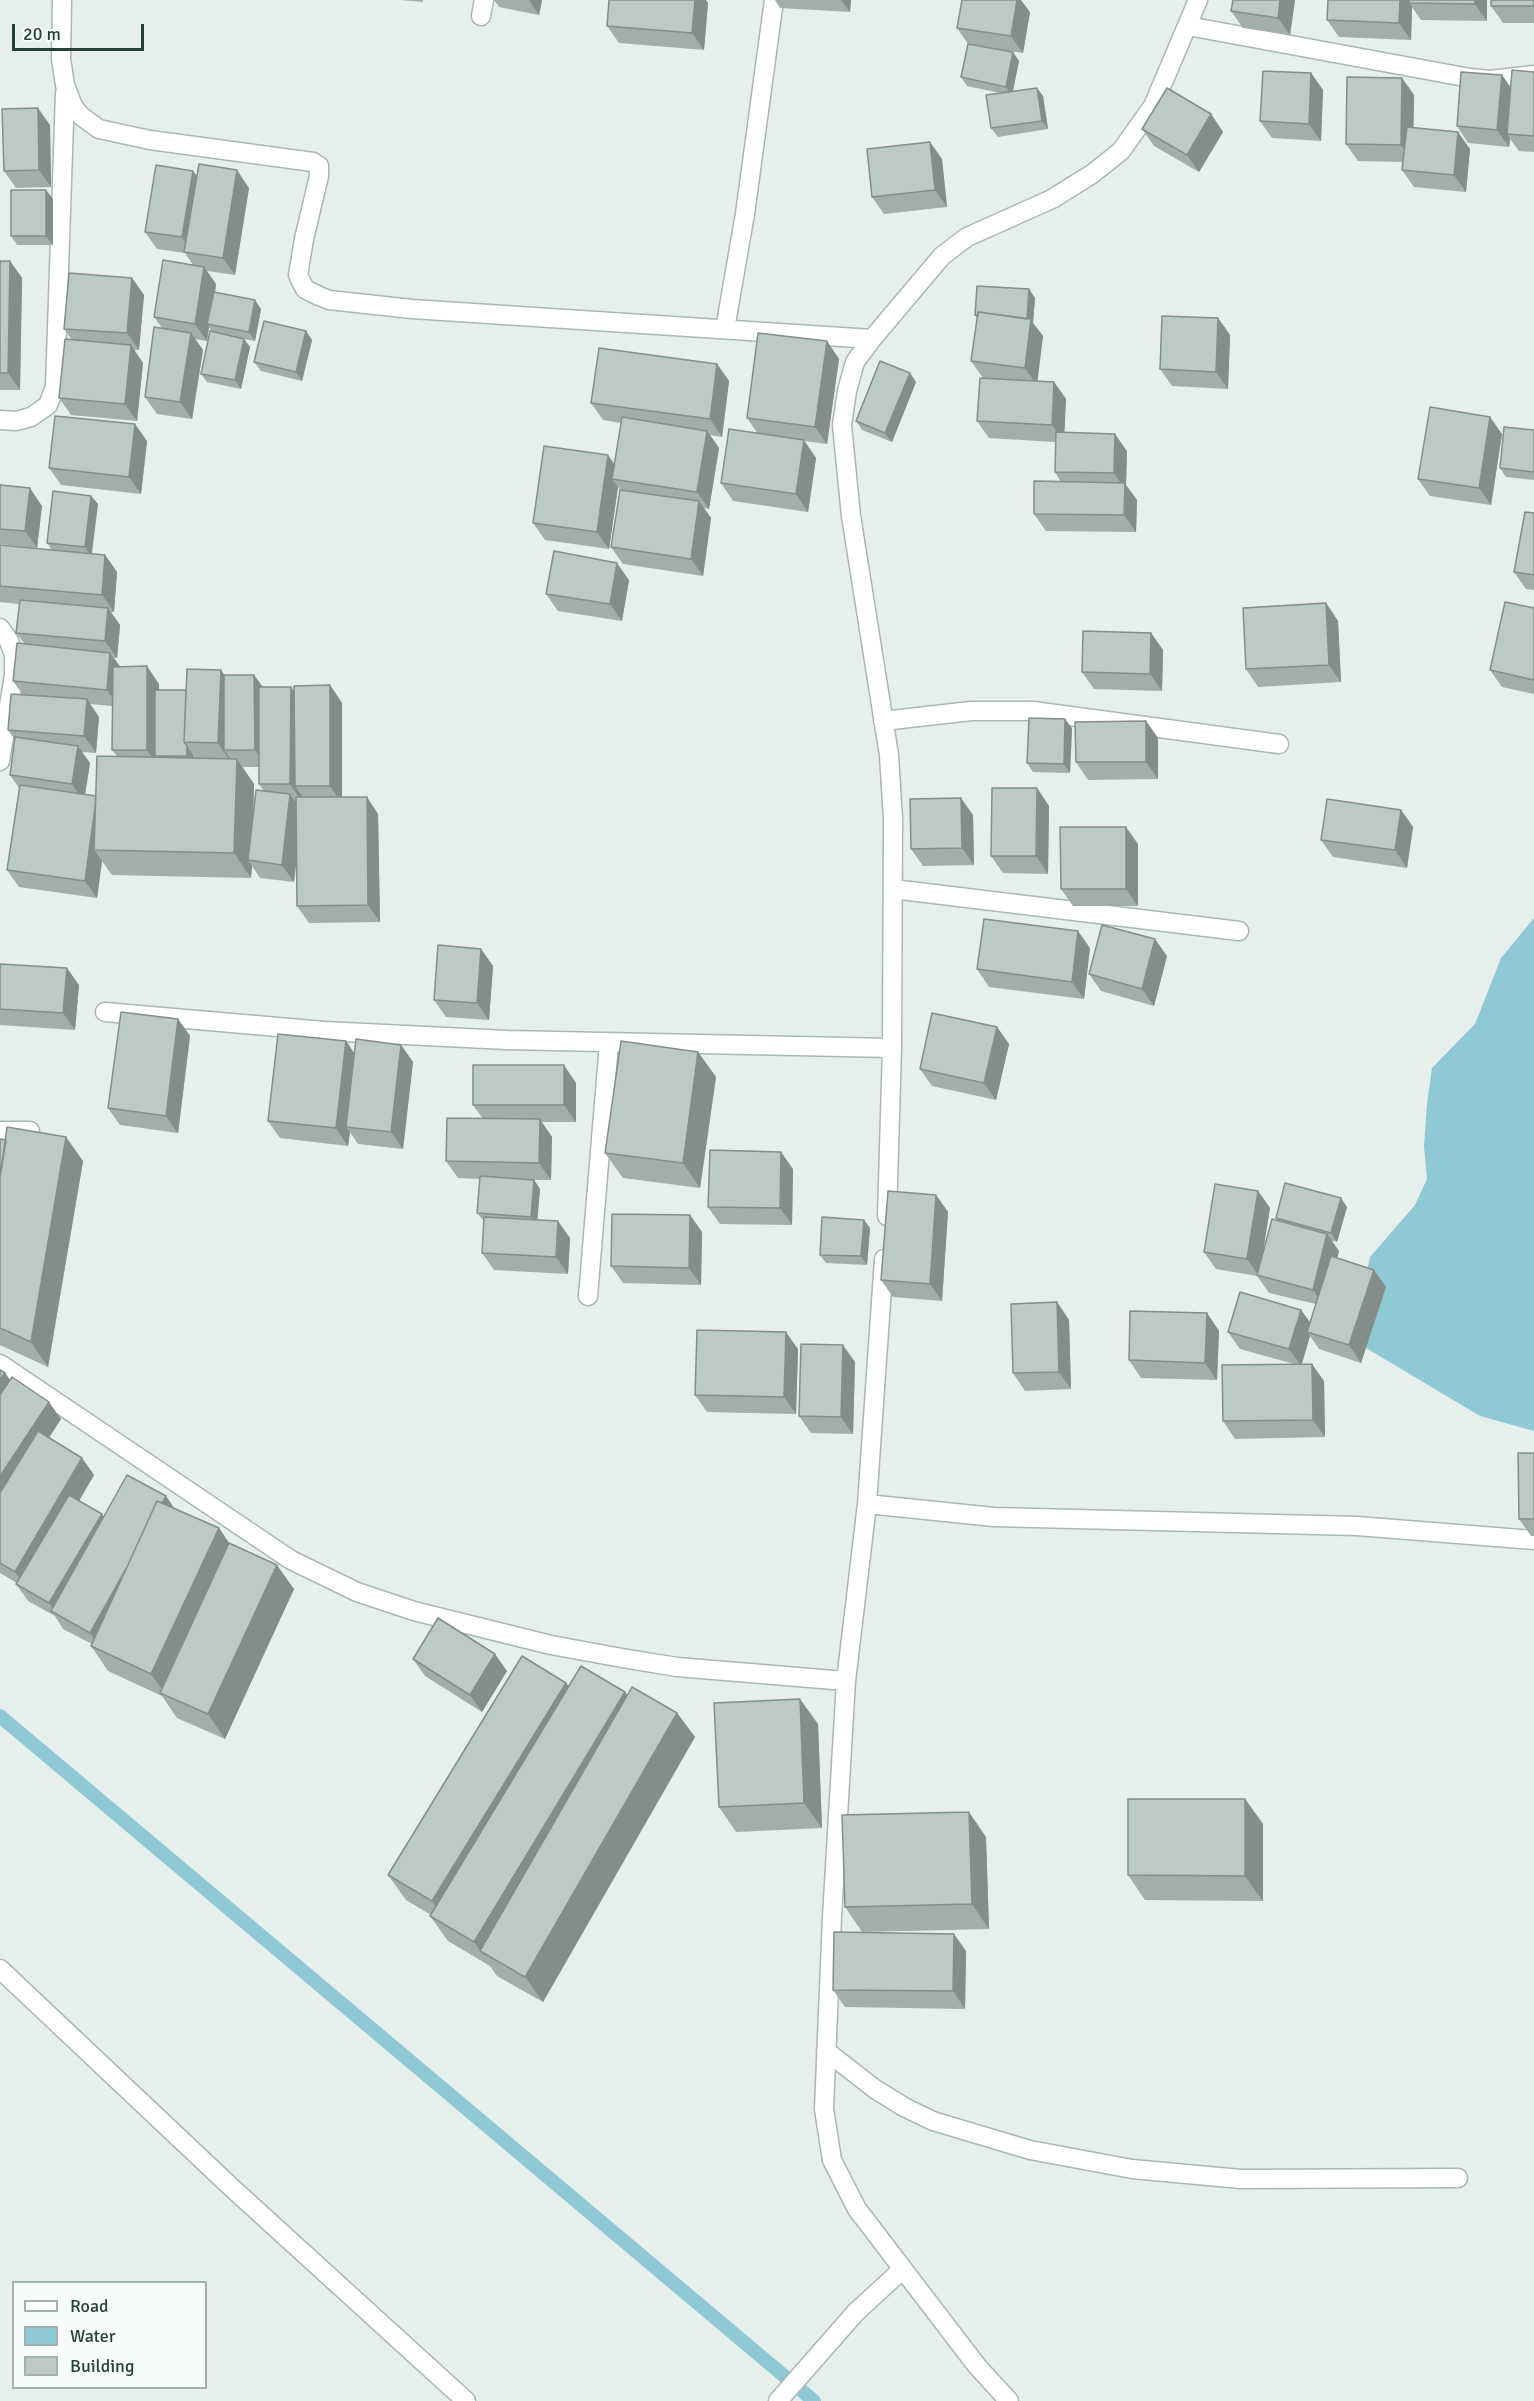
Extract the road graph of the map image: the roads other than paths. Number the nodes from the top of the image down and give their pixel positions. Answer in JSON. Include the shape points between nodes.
{"nodes":[{"id":1,"x":62,"y":0,"type":"edge"},
{"id":2,"x":774,"y":0,"type":"edge"},
{"id":3,"x":1198,"y":0,"type":"edge"},
{"id":4,"x":1188,"y":26,"type":"junction"},
{"id":5,"x":1534,"y":75,"type":"edge"},
{"id":6,"x":65,"y":85,"type":"junction"},
{"id":7,"x":725,"y":329,"type":"junction"},
{"id":8,"x":872,"y":339,"type":"junction"},
{"id":9,"x":0,"y":420,"type":"edge"},
{"id":10,"x":0,"y":628,"type":"edge"},
{"id":11,"x":884,"y":721,"type":"junction"},
{"id":12,"x":1279,"y":744,"type":"dead end"},
{"id":13,"x":0,"y":761,"type":"edge"},
{"id":14,"x":893,"y":889,"type":"junction"},
{"id":15,"x":1239,"y":931,"type":"dead end"},
{"id":16,"x":105,"y":1012,"type":"dead end"},
{"id":17,"x":609,"y":1043,"type":"junction"},
{"id":18,"x":892,"y":1048,"type":"junction"},
{"id":19,"x":0,"y":1131,"type":"edge"},
{"id":20,"x":30,"y":1131,"type":"edge"},
{"id":21,"x":588,"y":1296,"type":"dead end"},
{"id":22,"x":0,"y":1364,"type":"edge"},
{"id":23,"x":867,"y":1504,"type":"junction"},
{"id":24,"x":1534,"y":1540,"type":"edge"},
{"id":25,"x":846,"y":1681,"type":"junction"},
{"id":26,"x":0,"y":1969,"type":"edge"},
{"id":27,"x":826,"y":2051,"type":"junction"},
{"id":28,"x":1458,"y":2178,"type":"dead end"},
{"id":29,"x":903,"y":2269,"type":"junction"},
{"id":30,"x":465,"y":2401,"type":"edge"},
{"id":31,"x":778,"y":2401,"type":"edge"},
{"id":32,"x":1009,"y":2401,"type":"edge"}],
"edges":[{"from":1,"to":6,"type":"street","via":[[61,59]]},
{"from":2,"to":7,"type":"street"},
{"from":3,"to":4,"type":"street"},
{"from":4,"to":5,"type":"street","via":[[1470,78]]},
{"from":4,"to":8,"type":"street","via":[[1153,106],[1121,151],[1052,199],[967,237],[942,256]]},
{"from":6,"to":7,"type":"street","via":[[73,106],[99,129],[319,166],[298,275],[305,289],[329,300]]},
{"from":6,"to":9,"type":"street","via":[[55,387],[48,405],[31,417]]},
{"from":7,"to":8,"type":"street"},
{"from":8,"to":11,"type":"street","via":[[855,362],[842,425],[851,516]]},
{"from":10,"to":13,"type":"street","via":[[14,655]]},
{"from":11,"to":12,"type":"street","via":[[971,711],[1033,711]]},
{"from":11,"to":14,"type":"street","via":[[890,776]]},
{"from":14,"to":15,"type":"street"},
{"from":14,"to":18,"type":"street"},
{"from":16,"to":17,"type":"street","via":[[324,1031]]},
{"from":17,"to":18,"type":"street"},
{"from":17,"to":21,"type":"street"},
{"from":18,"to":23,"type":"street","via":[[890,1181]]},
{"from":19,"to":20,"type":"street"},
{"from":22,"to":25,"type":"street","via":[[291,1560],[357,1592],[414,1611],[598,1654],[677,1667]]},
{"from":23,"to":24,"type":"street","via":[[994,1516],[1357,1526]]},
{"from":23,"to":25,"type":"street"},
{"from":25,"to":27,"type":"street"},
{"from":26,"to":30,"type":"street"},
{"from":27,"to":28,"type":"street","via":[[904,2107],[933,2121],[1030,2150],[1132,2169],[1241,2179]]},
{"from":27,"to":29,"type":"street","via":[[824,2109],[832,2160],[857,2209]]},
{"from":29,"to":31,"type":"street","via":[[856,2312]]},
{"from":29,"to":32,"type":"street","via":[[977,2367]]}]}
